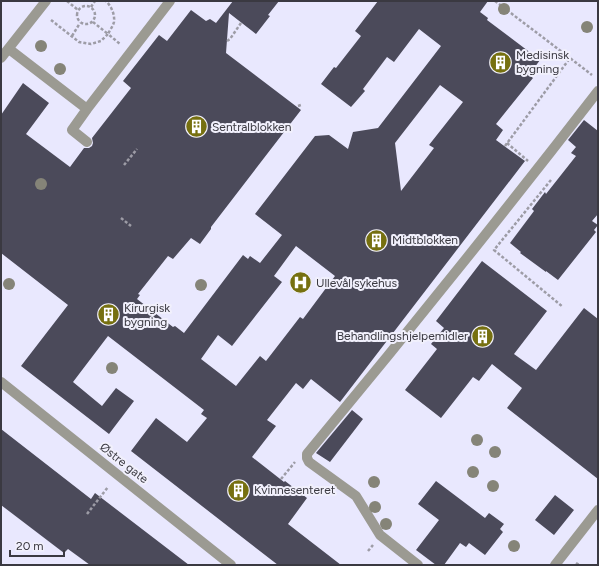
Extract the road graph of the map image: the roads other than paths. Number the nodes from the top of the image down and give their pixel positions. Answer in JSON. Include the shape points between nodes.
{"nodes":[{"id":1,"x":170,"y":1,"type":"edge"},
{"id":2,"x":45,"y":2,"type":"edge"},
{"id":3,"x":9,"y":49,"type":"junction"},
{"id":4,"x":1,"y":58,"type":"edge"},
{"id":5,"x":598,"y":91,"type":"edge"},
{"id":6,"x":87,"y":109,"type":"junction"},
{"id":7,"x":87,"y":142,"type":"dead end"},
{"id":8,"x":1,"y":382,"type":"edge"},
{"id":9,"x":598,"y":510,"type":"edge"},
{"id":10,"x":231,"y":565,"type":"edge"},
{"id":11,"x":418,"y":565,"type":"edge"},
{"id":12,"x":555,"y":565,"type":"edge"}],
"edges":[{"from":1,"to":6,"type":"street"},
{"from":2,"to":3,"type":"street"},
{"from":3,"to":4,"type":"street"},
{"from":3,"to":6,"type":"street"},
{"from":5,"to":11,"type":"street","via":[[307,454],[309,462],[356,496],[380,535]]},
{"from":6,"to":7,"type":"street","via":[[72,130]]},
{"from":8,"to":10,"type":"street","name":"Østre gate"},
{"from":9,"to":12,"type":"street"}]}
